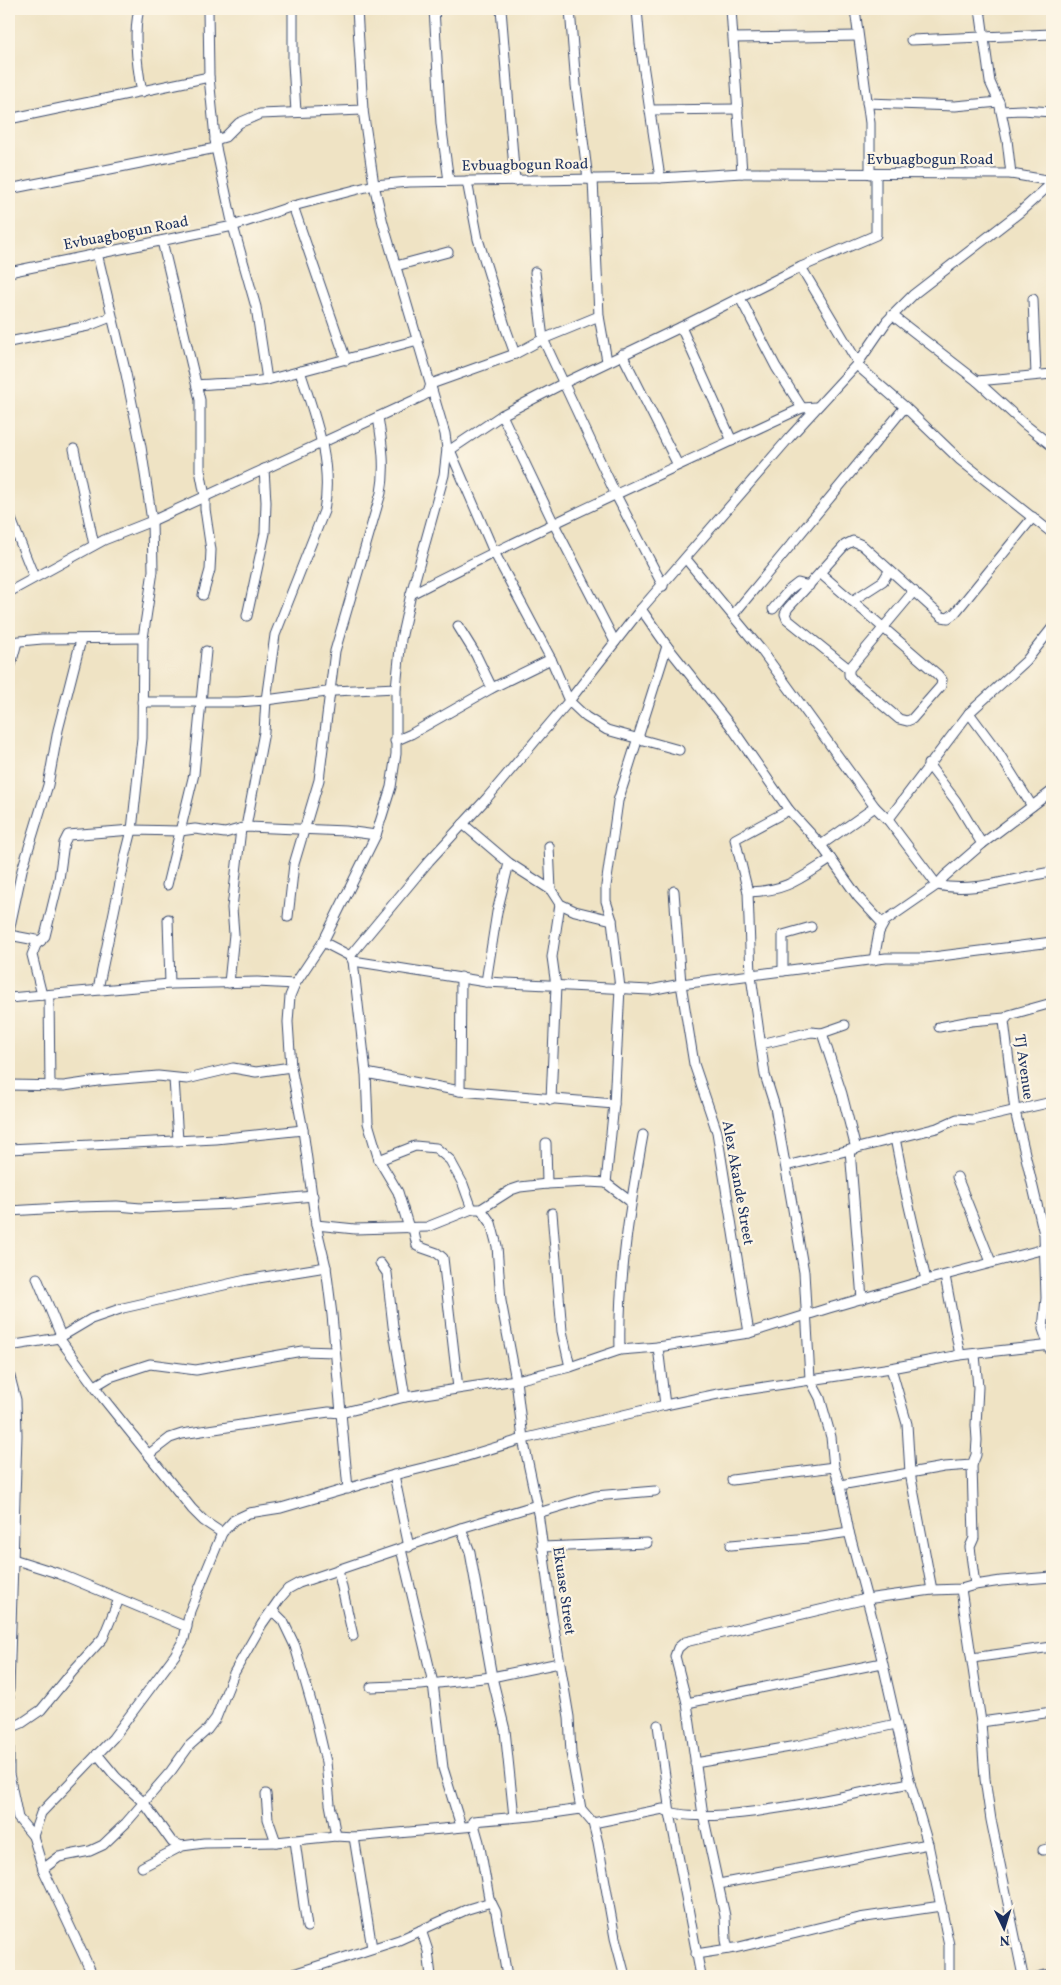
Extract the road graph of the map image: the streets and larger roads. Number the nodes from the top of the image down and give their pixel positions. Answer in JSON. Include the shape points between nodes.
{"nodes":[{"id":1,"x":139,"y":9,"type":"edge"},
{"id":2,"x":208,"y":9,"type":"edge"},
{"id":3,"x":293,"y":9,"type":"edge"},
{"id":4,"x":356,"y":9,"type":"edge"},
{"id":5,"x":434,"y":9,"type":"edge"},
{"id":6,"x":500,"y":9,"type":"edge"},
{"id":7,"x":570,"y":9,"type":"edge"},
{"id":8,"x":637,"y":9,"type":"edge"},
{"id":9,"x":731,"y":9,"type":"edge"},
{"id":10,"x":855,"y":9,"type":"edge"},
{"id":11,"x":980,"y":9,"type":"edge"},
{"id":12,"x":1052,"y":34,"type":"edge"},
{"id":13,"x":858,"y":36,"type":"junction"},
{"id":14,"x":982,"y":37,"type":"junction"},
{"id":15,"x":734,"y":38,"type":"junction"},
{"id":16,"x":911,"y":40,"type":"dead end"},
{"id":17,"x":209,"y":77,"type":"junction"},
{"id":18,"x":142,"y":92,"type":"junction"},
{"id":19,"x":867,"y":103,"type":"junction"},
{"id":20,"x":1000,"y":107,"type":"junction"},
{"id":21,"x":738,"y":108,"type":"junction"},
{"id":22,"x":363,"y":110,"type":"junction"},
{"id":23,"x":650,"y":110,"type":"junction"},
{"id":24,"x":296,"y":112,"type":"junction"},
{"id":25,"x":1052,"y":112,"type":"edge"},
{"id":26,"x":9,"y":119,"type":"edge"},
{"id":27,"x":215,"y":144,"type":"junction"},
{"id":28,"x":742,"y":173,"type":"junction"},
{"id":29,"x":873,"y":174,"type":"junction"},
{"id":30,"x":1012,"y":174,"type":"junction"},
{"id":31,"x":660,"y":178,"type":"junction"},
{"id":32,"x":591,"y":179,"type":"junction"},
{"id":33,"x":449,"y":181,"type":"junction"},
{"id":34,"x":467,"y":181,"type":"junction"},
{"id":35,"x":515,"y":181,"type":"junction"},
{"id":36,"x":1052,"y":182,"type":"edge"},
{"id":37,"x":374,"y":184,"type":"junction"},
{"id":38,"x":9,"y":189,"type":"edge"},
{"id":39,"x":293,"y":206,"type":"junction"},
{"id":40,"x":233,"y":226,"type":"junction"},
{"id":41,"x":162,"y":241,"type":"junction"},
{"id":42,"x":448,"y":252,"type":"dead end"},
{"id":43,"x":97,"y":253,"type":"junction"},
{"id":44,"x":396,"y":266,"type":"junction"},
{"id":45,"x":801,"y":268,"type":"junction"},
{"id":46,"x":9,"y":272,"type":"edge"},
{"id":47,"x":535,"y":272,"type":"dead end"},
{"id":48,"x":740,"y":298,"type":"junction"},
{"id":49,"x":1033,"y":299,"type":"dead end"},
{"id":50,"x":892,"y":315,"type":"junction"},
{"id":51,"x":599,"y":316,"type":"junction"},
{"id":52,"x":111,"y":317,"type":"junction"},
{"id":53,"x":682,"y":327,"type":"junction"},
{"id":54,"x":543,"y":339,"type":"junction"},
{"id":55,"x":418,"y":340,"type":"junction"},
{"id":56,"x":9,"y":342,"type":"edge"},
{"id":57,"x":516,"y":354,"type":"junction"},
{"id":58,"x":622,"y":354,"type":"junction"},
{"id":59,"x":346,"y":360,"type":"junction"},
{"id":60,"x":607,"y":361,"type":"junction"},
{"id":61,"x":858,"y":363,"type":"junction"},
{"id":62,"x":300,"y":371,"type":"junction"},
{"id":63,"x":1052,"y":374,"type":"edge"},
{"id":64,"x":1036,"y":375,"type":"junction"},
{"id":65,"x":267,"y":380,"type":"junction"},
{"id":66,"x":977,"y":380,"type":"junction"},
{"id":67,"x":564,"y":382,"type":"junction"},
{"id":68,"x":431,"y":384,"type":"junction"},
{"id":69,"x":197,"y":385,"type":"junction"},
{"id":70,"x":905,"y":406,"type":"junction"},
{"id":71,"x":816,"y":407,"type":"junction"},
{"id":72,"x":802,"y":408,"type":"junction"},
{"id":73,"x":502,"y":415,"type":"junction"},
{"id":74,"x":378,"y":417,"type":"junction"},
{"id":75,"x":732,"y":441,"type":"junction"},
{"id":76,"x":323,"y":443,"type":"junction"},
{"id":77,"x":1052,"y":446,"type":"edge"},
{"id":78,"x":74,"y":449,"type":"dead end"},
{"id":79,"x":448,"y":450,"type":"junction"},
{"id":80,"x":678,"y":465,"type":"junction"},
{"id":81,"x":264,"y":470,"type":"junction"},
{"id":82,"x":616,"y":495,"type":"junction"},
{"id":83,"x":205,"y":496,"type":"junction"},
{"id":84,"x":9,"y":514,"type":"edge"},
{"id":85,"x":1033,"y":517,"type":"junction"},
{"id":86,"x":152,"y":521,"type":"junction"},
{"id":87,"x":554,"y":524,"type":"junction"},
{"id":88,"x":1052,"y":533,"type":"edge"},
{"id":89,"x":94,"y":545,"type":"junction"},
{"id":90,"x":494,"y":552,"type":"junction"},
{"id":91,"x":686,"y":559,"type":"junction"},
{"id":92,"x":889,"y":571,"type":"junction"},
{"id":93,"x":820,"y":573,"type":"junction"},
{"id":94,"x":34,"y":577,"type":"junction"},
{"id":95,"x":663,"y":586,"type":"junction"},
{"id":96,"x":809,"y":586,"type":"junction"},
{"id":97,"x":914,"y":591,"type":"junction"},
{"id":98,"x":9,"y":592,"type":"edge"},
{"id":99,"x":411,"y":594,"type":"junction"},
{"id":100,"x":202,"y":595,"type":"dead end"},
{"id":101,"x":852,"y":601,"type":"junction"},
{"id":102,"x":642,"y":609,"type":"junction"},
{"id":103,"x":773,"y":609,"type":"dead end"},
{"id":104,"x":733,"y":615,"type":"junction"},
{"id":105,"x":246,"y":616,"type":"dead end"},
{"id":106,"x":458,"y":626,"type":"dead end"},
{"id":107,"x":884,"y":628,"type":"junction"},
{"id":108,"x":1052,"y":628,"type":"edge"},
{"id":109,"x":142,"y":638,"type":"junction"},
{"id":110,"x":81,"y":640,"type":"junction"},
{"id":111,"x":13,"y":642,"type":"edge"},
{"id":112,"x":615,"y":642,"type":"junction"},
{"id":113,"x":668,"y":646,"type":"junction"},
{"id":114,"x":206,"y":651,"type":"dead end"},
{"id":115,"x":551,"y":659,"type":"junction"},
{"id":116,"x":849,"y":669,"type":"junction"},
{"id":117,"x":9,"y":672,"type":"edge"},
{"id":118,"x":396,"y":688,"type":"junction"},
{"id":119,"x":492,"y":688,"type":"junction"},
{"id":120,"x":329,"y":692,"type":"junction"},
{"id":121,"x":266,"y":700,"type":"junction"},
{"id":122,"x":569,"y":701,"type":"junction"},
{"id":123,"x":142,"y":702,"type":"junction"},
{"id":124,"x":201,"y":702,"type":"junction"},
{"id":125,"x":969,"y":713,"type":"junction"},
{"id":126,"x":638,"y":738,"type":"junction"},
{"id":127,"x":395,"y":741,"type":"junction"},
{"id":128,"x":679,"y":750,"type":"dead end"},
{"id":129,"x":928,"y":764,"type":"junction"},
{"id":130,"x":1052,"y":791,"type":"edge"},
{"id":131,"x":1032,"y":806,"type":"junction"},
{"id":132,"x":875,"y":807,"type":"junction"},
{"id":133,"x":789,"y":810,"type":"junction"},
{"id":134,"x":888,"y":820,"type":"junction"},
{"id":135,"x":463,"y":824,"type":"junction"},
{"id":136,"x":243,"y":828,"type":"junction"},
{"id":137,"x":306,"y":828,"type":"junction"},
{"id":138,"x":132,"y":830,"type":"junction"},
{"id":139,"x":180,"y":831,"type":"junction"},
{"id":140,"x":376,"y":836,"type":"junction"},
{"id":141,"x":982,"y":844,"type":"junction"},
{"id":142,"x":821,"y":845,"type":"junction"},
{"id":143,"x":549,"y":846,"type":"dead end"},
{"id":144,"x":831,"y":859,"type":"junction"},
{"id":145,"x":509,"y":863,"type":"junction"},
{"id":146,"x":1052,"y":872,"type":"edge"},
{"id":147,"x":166,"y":885,"type":"dead end"},
{"id":148,"x":937,"y":885,"type":"junction"},
{"id":149,"x":551,"y":890,"type":"junction"},
{"id":150,"x":674,"y":891,"type":"dead end"},
{"id":151,"x":748,"y":892,"type":"junction"},
{"id":152,"x":560,"y":904,"type":"junction"},
{"id":153,"x":288,"y":917,"type":"dead end"},
{"id":154,"x":168,"y":919,"type":"dead end"},
{"id":155,"x":612,"y":920,"type":"junction"},
{"id":156,"x":883,"y":924,"type":"junction"},
{"id":157,"x":811,"y":927,"type":"dead end"},
{"id":158,"x":9,"y":931,"type":"edge"},
{"id":159,"x":9,"y":936,"type":"edge"},
{"id":160,"x":41,"y":941,"type":"junction"},
{"id":161,"x":323,"y":942,"type":"junction"},
{"id":162,"x":1052,"y":942,"type":"edge"},
{"id":163,"x":352,"y":958,"type":"junction"},
{"id":164,"x":874,"y":960,"type":"junction"},
{"id":165,"x":782,"y":971,"type":"junction"},
{"id":166,"x":751,"y":976,"type":"junction"},
{"id":167,"x":461,"y":977,"type":"junction"},
{"id":168,"x":486,"y":982,"type":"junction"},
{"id":169,"x":229,"y":983,"type":"junction"},
{"id":170,"x":170,"y":984,"type":"junction"},
{"id":171,"x":294,"y":984,"type":"junction"},
{"id":172,"x":681,"y":984,"type":"junction"},
{"id":173,"x":556,"y":986,"type":"junction"},
{"id":174,"x":620,"y":988,"type":"junction"},
{"id":175,"x":98,"y":989,"type":"junction"},
{"id":176,"x":45,"y":995,"type":"junction"},
{"id":177,"x":9,"y":998,"type":"edge"},
{"id":178,"x":1052,"y":1003,"type":"edge"},
{"id":179,"x":1005,"y":1018,"type":"junction"},
{"id":180,"x":845,"y":1025,"type":"dead end"},
{"id":181,"x":938,"y":1026,"type":"dead end"},
{"id":182,"x":822,"y":1033,"type":"junction"},
{"id":183,"x":761,"y":1044,"type":"junction"},
{"id":184,"x":291,"y":1067,"type":"junction"},
{"id":185,"x":366,"y":1073,"type":"junction"},
{"id":186,"x":174,"y":1079,"type":"junction"},
{"id":187,"x":9,"y":1085,"type":"edge"},
{"id":188,"x":50,"y":1086,"type":"junction"},
{"id":189,"x":460,"y":1091,"type":"junction"},
{"id":190,"x":551,"y":1100,"type":"junction"},
{"id":191,"x":1052,"y":1102,"type":"edge"},
{"id":192,"x":614,"y":1104,"type":"junction"},
{"id":193,"x":1015,"y":1110,"type":"junction"},
{"id":194,"x":303,"y":1130,"type":"junction"},
{"id":195,"x":643,"y":1135,"type":"dead end"},
{"id":196,"x":895,"y":1138,"type":"junction"},
{"id":197,"x":178,"y":1140,"type":"junction"},
{"id":198,"x":546,"y":1143,"type":"dead end"},
{"id":199,"x":9,"y":1149,"type":"edge"},
{"id":200,"x":853,"y":1149,"type":"junction"},
{"id":201,"x":379,"y":1160,"type":"junction"},
{"id":202,"x":786,"y":1166,"type":"junction"},
{"id":203,"x":957,"y":1177,"type":"dead end"},
{"id":204,"x":547,"y":1184,"type":"junction"},
{"id":205,"x":606,"y":1184,"type":"junction"},
{"id":206,"x":313,"y":1196,"type":"junction"},
{"id":207,"x":631,"y":1202,"type":"junction"},
{"id":208,"x":477,"y":1209,"type":"junction"},
{"id":209,"x":9,"y":1211,"type":"edge"},
{"id":210,"x":552,"y":1212,"type":"dead end"},
{"id":211,"x":316,"y":1225,"type":"junction"},
{"id":212,"x":411,"y":1228,"type":"junction"},
{"id":213,"x":1049,"y":1248,"type":"edge"},
{"id":214,"x":991,"y":1262,"type":"junction"},
{"id":215,"x":380,"y":1263,"type":"dead end"},
{"id":216,"x":326,"y":1266,"type":"junction"},
{"id":217,"x":945,"y":1276,"type":"junction"},
{"id":218,"x":37,"y":1278,"type":"dead end"},
{"id":219,"x":926,"y":1280,"type":"junction"},
{"id":220,"x":862,"y":1299,"type":"junction"},
{"id":221,"x":806,"y":1315,"type":"junction"},
{"id":222,"x":749,"y":1334,"type":"junction"},
{"id":223,"x":60,"y":1337,"type":"junction"},
{"id":224,"x":1050,"y":1345,"type":"edge"},
{"id":225,"x":9,"y":1346,"type":"edge"},
{"id":226,"x":658,"y":1347,"type":"junction"},
{"id":227,"x":620,"y":1350,"type":"junction"},
{"id":228,"x":335,"y":1352,"type":"junction"},
{"id":229,"x":960,"y":1355,"type":"junction"},
{"id":230,"x":975,"y":1355,"type":"junction"},
{"id":231,"x":1052,"y":1355,"type":"edge"},
{"id":232,"x":570,"y":1368,"type":"junction"},
{"id":233,"x":891,"y":1368,"type":"junction"},
{"id":234,"x":9,"y":1373,"type":"edge"},
{"id":235,"x":810,"y":1379,"type":"junction"},
{"id":236,"x":516,"y":1380,"type":"junction"},
{"id":237,"x":95,"y":1386,"type":"junction"},
{"id":238,"x":458,"y":1388,"type":"junction"},
{"id":239,"x":405,"y":1397,"type":"junction"},
{"id":240,"x":665,"y":1405,"type":"junction"},
{"id":241,"x":340,"y":1413,"type":"junction"},
{"id":242,"x":523,"y":1439,"type":"junction"},
{"id":243,"x":149,"y":1454,"type":"junction"},
{"id":244,"x":972,"y":1466,"type":"junction"},
{"id":245,"x":834,"y":1467,"type":"junction"},
{"id":246,"x":910,"y":1473,"type":"junction"},
{"id":247,"x":394,"y":1475,"type":"junction"},
{"id":248,"x":732,"y":1480,"type":"dead end"},
{"id":249,"x":840,"y":1485,"type":"junction"},
{"id":250,"x":348,"y":1490,"type":"junction"},
{"id":251,"x":655,"y":1491,"type":"dead end"},
{"id":252,"x":12,"y":1496,"type":"edge"},
{"id":253,"x":538,"y":1509,"type":"junction"},
{"id":254,"x":461,"y":1528,"type":"junction"},
{"id":255,"x":849,"y":1532,"type":"junction"},
{"id":256,"x":222,"y":1533,"type":"junction"},
{"id":257,"x":647,"y":1543,"type":"dead end"},
{"id":258,"x":731,"y":1545,"type":"dead end"},
{"id":259,"x":542,"y":1547,"type":"junction"},
{"id":260,"x":405,"y":1548,"type":"junction"},
{"id":261,"x":13,"y":1558,"type":"junction"},
{"id":262,"x":338,"y":1570,"type":"junction"},
{"id":263,"x":1052,"y":1577,"type":"edge"},
{"id":264,"x":975,"y":1585,"type":"junction"},
{"id":265,"x":961,"y":1589,"type":"junction"},
{"id":266,"x":932,"y":1590,"type":"junction"},
{"id":267,"x":119,"y":1599,"type":"junction"},
{"id":268,"x":866,"y":1599,"type":"junction"},
{"id":269,"x":272,"y":1610,"type":"junction"},
{"id":270,"x":10,"y":1616,"type":"edge"},
{"id":271,"x":187,"y":1627,"type":"junction"},
{"id":272,"x":352,"y":1636,"type":"dead end"},
{"id":273,"x":1052,"y":1647,"type":"edge"},
{"id":274,"x":972,"y":1658,"type":"junction"},
{"id":275,"x":559,"y":1663,"type":"junction"},
{"id":276,"x":882,"y":1663,"type":"junction"},
{"id":277,"x":492,"y":1677,"type":"junction"},
{"id":278,"x":433,"y":1682,"type":"junction"},
{"id":279,"x":370,"y":1687,"type":"dead end"},
{"id":280,"x":9,"y":1689,"type":"edge"},
{"id":281,"x":9,"y":1697,"type":"edge"},
{"id":282,"x":687,"y":1703,"type":"junction"},
{"id":283,"x":1052,"y":1712,"type":"edge"},
{"id":284,"x":981,"y":1722,"type":"junction"},
{"id":285,"x":896,"y":1724,"type":"junction"},
{"id":286,"x":658,"y":1726,"type":"dead end"},
{"id":287,"x":10,"y":1732,"type":"edge"},
{"id":288,"x":97,"y":1754,"type":"junction"},
{"id":289,"x":695,"y":1763,"type":"junction"},
{"id":290,"x":910,"y":1783,"type":"junction"},
{"id":291,"x":266,"y":1794,"type":"dead end"},
{"id":292,"x":144,"y":1803,"type":"junction"},
{"id":293,"x":581,"y":1809,"type":"junction"},
{"id":294,"x":670,"y":1813,"type":"junction"},
{"id":295,"x":703,"y":1815,"type":"junction"},
{"id":296,"x":514,"y":1817,"type":"junction"},
{"id":297,"x":593,"y":1823,"type":"junction"},
{"id":298,"x":461,"y":1826,"type":"junction"},
{"id":299,"x":475,"y":1826,"type":"junction"},
{"id":300,"x":33,"y":1836,"type":"junction"},
{"id":301,"x":336,"y":1836,"type":"junction"},
{"id":302,"x":354,"y":1836,"type":"junction"},
{"id":303,"x":295,"y":1841,"type":"junction"},
{"id":304,"x":276,"y":1842,"type":"junction"},
{"id":305,"x":928,"y":1844,"type":"junction"},
{"id":306,"x":182,"y":1846,"type":"junction"},
{"id":307,"x":142,"y":1867,"type":"dead end"},
{"id":308,"x":43,"y":1868,"type":"junction"},
{"id":309,"x":719,"y":1884,"type":"junction"},
{"id":310,"x":491,"y":1902,"type":"junction"},
{"id":311,"x":942,"y":1906,"type":"junction"},
{"id":312,"x":307,"y":1927,"type":"dead end"},
{"id":313,"x":421,"y":1930,"type":"junction"},
{"id":314,"x":372,"y":1948,"type":"junction"},
{"id":315,"x":728,"y":1949,"type":"junction"},
{"id":316,"x":696,"y":1954,"type":"junction"},
{"id":317,"x":304,"y":1974,"type":"edge"},
{"id":318,"x":1052,"y":1974,"type":"edge"},
{"id":319,"x":93,"y":1976,"type":"edge"},
{"id":320,"x":288,"y":1976,"type":"edge"},
{"id":321,"x":431,"y":1976,"type":"edge"},
{"id":322,"x":507,"y":1976,"type":"edge"},
{"id":323,"x":625,"y":1976,"type":"edge"},
{"id":324,"x":701,"y":1976,"type":"edge"},
{"id":325,"x":949,"y":1976,"type":"edge"},
{"id":326,"x":1023,"y":1976,"type":"edge"},
{"id":327,"x":1041,"y":1976,"type":"edge"}],
"edges":[{"from":1,"to":18,"type":"street","via":[[137,42]]},
{"from":2,"to":17,"type":"street"},
{"from":3,"to":24,"type":"street"},
{"from":4,"to":22,"type":"street"},
{"from":5,"to":33,"type":"street","via":[[441,124]]},
{"from":6,"to":35,"type":"street"},
{"from":7,"to":32,"type":"street","via":[[576,85]]},
{"from":8,"to":23,"type":"street"},
{"from":9,"to":15,"type":"street"},
{"from":10,"to":13,"type":"street"},
{"from":11,"to":14,"type":"street"},
{"from":12,"to":14,"type":"street"},
{"from":13,"to":15,"type":"street"},
{"from":13,"to":19,"type":"street"},
{"from":14,"to":16,"type":"street"},
{"from":14,"to":20,"type":"street","via":[[990,82]]},
{"from":15,"to":21,"type":"street"},
{"from":17,"to":18,"type":"street"},
{"from":17,"to":27,"type":"street"},
{"from":18,"to":26,"type":"street"},
{"from":19,"to":20,"type":"street"},
{"from":19,"to":29,"type":"street"},
{"from":20,"to":25,"type":"street"},
{"from":20,"to":30,"type":"street"},
{"from":21,"to":23,"type":"street"},
{"from":21,"to":28,"type":"street"},
{"from":22,"to":24,"type":"street"},
{"from":22,"to":37,"type":"street"},
{"from":23,"to":31,"type":"street"},
{"from":24,"to":27,"type":"street","via":[[254,116]]},
{"from":27,"to":38,"type":"street"},
{"from":27,"to":40,"type":"street"},
{"from":28,"to":29,"type":"street","name":"Evbuagbogun Road"},
{"from":28,"to":31,"type":"street","name":"Evbuagbogun Road"},
{"from":29,"to":30,"type":"street","name":"Evbuagbogun Road"},
{"from":29,"to":45,"type":"street","via":[[876,235]]},
{"from":30,"to":36,"type":"street","name":"Evbuagbogun Road"},
{"from":31,"to":32,"type":"street","name":"Evbuagbogun Road"},
{"from":32,"to":35,"type":"street","name":"Evbuagbogun Road"},
{"from":32,"to":51,"type":"street"},
{"from":33,"to":34,"type":"street","name":"Evbuagbogun Road"},
{"from":33,"to":37,"type":"street","name":"Evbuagbogun Road"},
{"from":34,"to":35,"type":"street","name":"Evbuagbogun Road"},
{"from":34,"to":57,"type":"street","via":[[478,239]]},
{"from":36,"to":50,"type":"street","via":[[1020,212],[914,294]]},
{"from":37,"to":39,"type":"street","name":"Evbuagbogun Road"},
{"from":37,"to":44,"type":"street"},
{"from":39,"to":40,"type":"street","name":"Evbuagbogun Road"},
{"from":39,"to":59,"type":"street"},
{"from":40,"to":41,"type":"street","name":"Evbuagbogun Road"},
{"from":40,"to":65,"type":"street","via":[[256,307]]},
{"from":41,"to":43,"type":"street","name":"Evbuagbogun Road"},
{"from":41,"to":69,"type":"street"},
{"from":42,"to":44,"type":"street"},
{"from":43,"to":46,"type":"street","name":"Evbuagbogun Road"},
{"from":43,"to":52,"type":"street"},
{"from":44,"to":55,"type":"street"},
{"from":45,"to":48,"type":"street"},
{"from":45,"to":61,"type":"street"},
{"from":47,"to":54,"type":"street"},
{"from":48,"to":53,"type":"street"},
{"from":48,"to":72,"type":"street","via":[[776,367]]},
{"from":49,"to":64,"type":"street"},
{"from":50,"to":61,"type":"street"},
{"from":50,"to":66,"type":"street"},
{"from":51,"to":54,"type":"street"},
{"from":51,"to":60,"type":"street"},
{"from":52,"to":56,"type":"street","via":[[88,326]]},
{"from":52,"to":86,"type":"street","via":[[141,447]]},
{"from":53,"to":58,"type":"street"},
{"from":53,"to":75,"type":"street"},
{"from":54,"to":57,"type":"street"},
{"from":54,"to":67,"type":"street"},
{"from":55,"to":59,"type":"street"},
{"from":55,"to":68,"type":"street"},
{"from":57,"to":68,"type":"street"},
{"from":58,"to":60,"type":"street"},
{"from":58,"to":80,"type":"street"},
{"from":59,"to":62,"type":"street"},
{"from":60,"to":67,"type":"street"},
{"from":61,"to":70,"type":"street"},
{"from":61,"to":71,"type":"street"},
{"from":62,"to":65,"type":"street"},
{"from":62,"to":76,"type":"street"},
{"from":63,"to":64,"type":"street"},
{"from":64,"to":66,"type":"street"},
{"from":65,"to":69,"type":"street"},
{"from":66,"to":77,"type":"street"},
{"from":67,"to":73,"type":"street"},
{"from":67,"to":82,"type":"street"},
{"from":68,"to":74,"type":"street","via":[[428,393]]},
{"from":68,"to":79,"type":"street"},
{"from":69,"to":83,"type":"street","via":[[200,470]]},
{"from":70,"to":85,"type":"street","via":[[960,460]]},
{"from":70,"to":104,"type":"street"},
{"from":71,"to":72,"type":"street"},
{"from":71,"to":91,"type":"street"},
{"from":72,"to":75,"type":"street"},
{"from":73,"to":79,"type":"street"},
{"from":73,"to":87,"type":"street"},
{"from":74,"to":76,"type":"street"},
{"from":74,"to":120,"type":"street","via":[[384,479],[335,651]]},
{"from":75,"to":80,"type":"street"},
{"from":76,"to":81,"type":"street"},
{"from":76,"to":121,"type":"street","via":[[324,511],[275,635]]},
{"from":78,"to":89,"type":"street"},
{"from":79,"to":90,"type":"street"},
{"from":79,"to":99,"type":"street"},
{"from":80,"to":82,"type":"street"},
{"from":81,"to":83,"type":"street"},
{"from":81,"to":105,"type":"street","via":[[266,526]]},
{"from":82,"to":87,"type":"street"},
{"from":82,"to":95,"type":"street"},
{"from":83,"to":86,"type":"street"},
{"from":83,"to":100,"type":"street","via":[[211,550],[210,570]]},
{"from":84,"to":94,"type":"street"},
{"from":85,"to":88,"type":"street"},
{"from":85,"to":97,"type":"street","via":[[948,618],[942,617]]},
{"from":86,"to":89,"type":"street"},
{"from":86,"to":109,"type":"street","via":[[153,571]]},
{"from":87,"to":90,"type":"street"},
{"from":87,"to":112,"type":"street"},
{"from":89,"to":94,"type":"street"},
{"from":90,"to":99,"type":"street"},
{"from":90,"to":115,"type":"street"},
{"from":91,"to":95,"type":"street"},
{"from":91,"to":104,"type":"street"},
{"from":92,"to":93,"type":"street","via":[[862,545],[853,541],[845,545]]},
{"from":92,"to":97,"type":"street"},
{"from":92,"to":101,"type":"street","via":[[883,581]]},
{"from":93,"to":96,"type":"street"},
{"from":93,"to":101,"type":"street"},
{"from":94,"to":98,"type":"street"},
{"from":95,"to":102,"type":"street"},
{"from":96,"to":103,"type":"street","via":[[798,583]]},
{"from":96,"to":116,"type":"street","via":[[785,614]]},
{"from":97,"to":107,"type":"street"},
{"from":99,"to":118,"type":"street","via":[[401,639]]},
{"from":101,"to":107,"type":"street"},
{"from":102,"to":112,"type":"street"},
{"from":102,"to":113,"type":"street"},
{"from":104,"to":132,"type":"street","via":[[762,650]]},
{"from":106,"to":119,"type":"street"},
{"from":107,"to":116,"type":"street"},
{"from":107,"to":116,"type":"street","via":[[942,680],[912,719],[900,720],[853,680]]},
{"from":108,"to":125,"type":"street","via":[[1026,661]]},
{"from":109,"to":110,"type":"street"},
{"from":109,"to":123,"type":"street"},
{"from":110,"to":111,"type":"street"},
{"from":110,"to":158,"type":"street","via":[[48,785],[22,870]]},
{"from":111,"to":117,"type":"street"},
{"from":112,"to":122,"type":"street"},
{"from":113,"to":126,"type":"street"},
{"from":113,"to":133,"type":"street","via":[[730,725]]},
{"from":114,"to":124,"type":"street"},
{"from":115,"to":119,"type":"street"},
{"from":115,"to":122,"type":"street"},
{"from":118,"to":120,"type":"street"},
{"from":118,"to":127,"type":"street"},
{"from":119,"to":127,"type":"street"},
{"from":120,"to":121,"type":"street"},
{"from":120,"to":137,"type":"street","via":[[319,780]]},
{"from":121,"to":124,"type":"street"},
{"from":121,"to":136,"type":"street","via":[[264,732]]},
{"from":122,"to":126,"type":"street","via":[[607,730]]},
{"from":122,"to":135,"type":"street"},
{"from":123,"to":124,"type":"street"},
{"from":123,"to":138,"type":"street","via":[[142,738]]},
{"from":124,"to":139,"type":"street","via":[[194,774]]},
{"from":125,"to":129,"type":"street"},
{"from":125,"to":131,"type":"street"},
{"from":126,"to":128,"type":"street"},
{"from":126,"to":155,"type":"street","via":[[618,801],[606,886],[606,902]]},
{"from":127,"to":140,"type":"street","via":[[391,787]]},
{"from":129,"to":134,"type":"street"},
{"from":129,"to":141,"type":"street","via":[[956,801]]},
{"from":130,"to":131,"type":"street"},
{"from":131,"to":141,"type":"street"},
{"from":132,"to":134,"type":"street"},
{"from":132,"to":142,"type":"street"},
{"from":133,"to":142,"type":"street"},
{"from":133,"to":151,"type":"street","via":[[735,839]]},
{"from":134,"to":148,"type":"street"},
{"from":135,"to":145,"type":"street"},
{"from":135,"to":163,"type":"street"},
{"from":136,"to":137,"type":"street"},
{"from":136,"to":139,"type":"street","via":[[225,833],[195,829]]},
{"from":136,"to":169,"type":"street","via":[[232,908],[234,938]]},
{"from":137,"to":140,"type":"street"},
{"from":137,"to":153,"type":"street","via":[[294,864]]},
{"from":138,"to":139,"type":"street"},
{"from":138,"to":160,"type":"street","via":[[70,834],[66,837],[48,925]]},
{"from":138,"to":175,"type":"street"},
{"from":139,"to":147,"type":"street"},
{"from":140,"to":161,"type":"street"},
{"from":141,"to":148,"type":"street"},
{"from":142,"to":144,"type":"street"},
{"from":143,"to":149,"type":"street"},
{"from":144,"to":151,"type":"street","via":[[780,888]]},
{"from":144,"to":156,"type":"street","via":[[858,898]]},
{"from":145,"to":149,"type":"street"},
{"from":145,"to":168,"type":"street"},
{"from":146,"to":148,"type":"street","via":[[970,887]]},
{"from":148,"to":156,"type":"street"},
{"from":149,"to":152,"type":"street"},
{"from":150,"to":172,"type":"street","name":"Alex Akande Street"},
{"from":151,"to":166,"type":"street"},
{"from":152,"to":155,"type":"street"},
{"from":152,"to":173,"type":"street","via":[[552,957]]},
{"from":154,"to":170,"type":"street"},
{"from":155,"to":174,"type":"street"},
{"from":156,"to":164,"type":"street"},
{"from":157,"to":165,"type":"street","via":[[783,935]]},
{"from":159,"to":160,"type":"street"},
{"from":160,"to":176,"type":"street","via":[[32,955]]},
{"from":161,"to":163,"type":"street"},
{"from":161,"to":171,"type":"street"},
{"from":162,"to":164,"type":"street","via":[[925,958]]},
{"from":163,"to":167,"type":"street"},
{"from":163,"to":185,"type":"street"},
{"from":164,"to":165,"type":"street"},
{"from":165,"to":166,"type":"street"},
{"from":166,"to":172,"type":"street"},
{"from":166,"to":183,"type":"street"},
{"from":167,"to":168,"type":"street"},
{"from":167,"to":189,"type":"street"},
{"from":168,"to":173,"type":"street"},
{"from":169,"to":170,"type":"street"},
{"from":169,"to":171,"type":"street"},
{"from":170,"to":175,"type":"street"},
{"from":171,"to":184,"type":"street","via":[[288,1022]]},
{"from":172,"to":174,"type":"street","via":[[650,990]]},
{"from":172,"to":222,"type":"street","name":"Alex Akande Street","via":[[694,1064],[717,1132]]},
{"from":173,"to":174,"type":"street"},
{"from":173,"to":190,"type":"street"},
{"from":174,"to":192,"type":"street"},
{"from":175,"to":176,"type":"street"},
{"from":176,"to":177,"type":"street"},
{"from":176,"to":188,"type":"street"},
{"from":178,"to":179,"type":"street","name":"TJ Avenue"},
{"from":179,"to":181,"type":"street"},
{"from":179,"to":193,"type":"street","name":"TJ Avenue"},
{"from":180,"to":182,"type":"street"},
{"from":182,"to":183,"type":"street","via":[[811,1032]]},
{"from":182,"to":200,"type":"street","via":[[842,1094]]},
{"from":183,"to":202,"type":"street"},
{"from":184,"to":186,"type":"street","via":[[256,1072],[233,1068]]},
{"from":184,"to":194,"type":"street"},
{"from":185,"to":189,"type":"street"},
{"from":185,"to":201,"type":"street","via":[[368,1123]]},
{"from":186,"to":188,"type":"street","via":[[158,1076]]},
{"from":186,"to":197,"type":"street"},
{"from":187,"to":188,"type":"street"},
{"from":189,"to":190,"type":"street"},
{"from":190,"to":192,"type":"street"},
{"from":191,"to":193,"type":"street"},
{"from":192,"to":205,"type":"street"},
{"from":193,"to":196,"type":"street","via":[[974,1120],[956,1118],[938,1128]]},
{"from":193,"to":213,"type":"street","name":"TJ Avenue"},
{"from":194,"to":197,"type":"street"},
{"from":194,"to":206,"type":"street"},
{"from":195,"to":207,"type":"street"},
{"from":196,"to":200,"type":"street"},
{"from":196,"to":219,"type":"street"},
{"from":197,"to":199,"type":"street"},
{"from":198,"to":204,"type":"street"},
{"from":200,"to":202,"type":"street"},
{"from":200,"to":220,"type":"street"},
{"from":201,"to":208,"type":"street","name":"Ekuase Street","via":[[415,1146],[436,1148],[450,1160]]},
{"from":201,"to":212,"type":"street","via":[[398,1192]]},
{"from":202,"to":221,"type":"street","via":[[804,1272]]},
{"from":203,"to":214,"type":"street"},
{"from":204,"to":205,"type":"street"},
{"from":204,"to":208,"type":"street","via":[[511,1190]]},
{"from":205,"to":207,"type":"street"},
{"from":206,"to":209,"type":"street","via":[[231,1204]]},
{"from":206,"to":211,"type":"street"},
{"from":207,"to":227,"type":"street","via":[[621,1288]]},
{"from":208,"to":212,"type":"street","via":[[427,1227]]},
{"from":208,"to":236,"type":"street","name":"Ekuase Street","via":[[491,1223],[497,1246],[501,1300]]},
{"from":210,"to":232,"type":"street","via":[[562,1330]]},
{"from":211,"to":212,"type":"street","via":[[355,1230]]},
{"from":211,"to":216,"type":"street"},
{"from":212,"to":238,"type":"street","via":[[417,1246],[443,1258]]},
{"from":213,"to":214,"type":"street"},
{"from":213,"to":224,"type":"street","name":"TJ Avenue","via":[[1043,1329]]},
{"from":214,"to":217,"type":"street"},
{"from":215,"to":239,"type":"street","via":[[387,1274]]},
{"from":216,"to":223,"type":"street","via":[[246,1280],[124,1308],[91,1319]]},
{"from":216,"to":228,"type":"street"},
{"from":217,"to":219,"type":"street"},
{"from":217,"to":229,"type":"street"},
{"from":218,"to":223,"type":"street"},
{"from":219,"to":220,"type":"street"},
{"from":220,"to":221,"type":"street"},
{"from":221,"to":222,"type":"street"},
{"from":221,"to":235,"type":"street"},
{"from":222,"to":226,"type":"street"},
{"from":223,"to":225,"type":"street"},
{"from":223,"to":237,"type":"street"},
{"from":224,"to":230,"type":"street"},
{"from":224,"to":231,"type":"street","name":"TJ Avenue"},
{"from":226,"to":227,"type":"street"},
{"from":226,"to":240,"type":"street"},
{"from":227,"to":232,"type":"street"},
{"from":228,"to":237,"type":"street","via":[[302,1351],[196,1370],[150,1364],[110,1377]]},
{"from":228,"to":241,"type":"street"},
{"from":229,"to":230,"type":"street"},
{"from":229,"to":233,"type":"street"},
{"from":230,"to":244,"type":"street","via":[[978,1440]]},
{"from":232,"to":236,"type":"street"},
{"from":233,"to":235,"type":"street"},
{"from":233,"to":246,"type":"street","via":[[907,1424]]},
{"from":234,"to":252,"type":"street","via":[[16,1400]]},
{"from":235,"to":240,"type":"street"},
{"from":235,"to":245,"type":"street","via":[[820,1398],[831,1436]]},
{"from":236,"to":238,"type":"street"},
{"from":236,"to":242,"type":"street","name":"Ekuase Street"},
{"from":237,"to":243,"type":"street"},
{"from":238,"to":239,"type":"street"},
{"from":239,"to":241,"type":"street"},
{"from":240,"to":242,"type":"street"},
{"from":241,"to":243,"type":"street","via":[[182,1434],[170,1438]]},
{"from":241,"to":250,"type":"street"},
{"from":242,"to":247,"type":"street"},
{"from":242,"to":253,"type":"street","name":"Ekuase Street"},
{"from":243,"to":256,"type":"street","via":[[204,1521]]},
{"from":244,"to":246,"type":"street"},
{"from":244,"to":264,"type":"street","via":[[974,1538],[970,1547]]},
{"from":245,"to":248,"type":"street"},
{"from":245,"to":249,"type":"street"},
{"from":246,"to":249,"type":"street"},
{"from":246,"to":266,"type":"street"},
{"from":247,"to":250,"type":"street"},
{"from":247,"to":260,"type":"street"},
{"from":249,"to":255,"type":"street"},
{"from":250,"to":256,"type":"street","via":[[249,1513],[234,1520]]},
{"from":251,"to":253,"type":"street","via":[[595,1496]]},
{"from":252,"to":261,"type":"street"},
{"from":253,"to":254,"type":"street"},
{"from":253,"to":259,"type":"street","name":"Ekuase Street"},
{"from":254,"to":260,"type":"street"},
{"from":254,"to":277,"type":"street","via":[[470,1552]]},
{"from":255,"to":258,"type":"street"},
{"from":255,"to":268,"type":"street"},
{"from":256,"to":271,"type":"street","via":[[190,1611]]},
{"from":257,"to":259,"type":"street"},
{"from":259,"to":275,"type":"street","name":"Ekuase Street"},
{"from":260,"to":262,"type":"street"},
{"from":260,"to":278,"type":"street"},
{"from":261,"to":267,"type":"street"},
{"from":261,"to":270,"type":"street"},
{"from":262,"to":269,"type":"street","via":[[294,1586]]},
{"from":262,"to":272,"type":"street"},
{"from":263,"to":264,"type":"street"},
{"from":264,"to":265,"type":"street"},
{"from":265,"to":266,"type":"street"},
{"from":265,"to":274,"type":"street"},
{"from":266,"to":268,"type":"street"},
{"from":267,"to":271,"type":"street"},
{"from":267,"to":287,"type":"street","via":[[103,1638],[41,1710]]},
{"from":268,"to":276,"type":"street"},
{"from":268,"to":282,"type":"street","via":[[685,1642],[675,1656]]},
{"from":269,"to":292,"type":"street","via":[[234,1673],[216,1718],[189,1746]]},
{"from":269,"to":301,"type":"street","via":[[283,1621],[295,1646],[316,1719],[326,1762]]},
{"from":270,"to":280,"type":"street"},
{"from":271,"to":288,"type":"street","via":[[175,1655],[113,1738]]},
{"from":273,"to":274,"type":"street"},
{"from":274,"to":284,"type":"street"},
{"from":275,"to":277,"type":"street"},
{"from":275,"to":293,"type":"street","name":"Ekuase Street"},
{"from":276,"to":282,"type":"street"},
{"from":276,"to":285,"type":"street"},
{"from":277,"to":278,"type":"street"},
{"from":277,"to":296,"type":"street","via":[[505,1730]]},
{"from":278,"to":279,"type":"street"},
{"from":278,"to":298,"type":"street","via":[[444,1768]]},
{"from":281,"to":287,"type":"street"},
{"from":282,"to":289,"type":"street"},
{"from":283,"to":284,"type":"street"},
{"from":284,"to":326,"type":"street","via":[[991,1820]]},
{"from":285,"to":289,"type":"street","via":[[796,1746]]},
{"from":285,"to":290,"type":"street"},
{"from":286,"to":294,"type":"street"},
{"from":287,"to":300,"type":"street","via":[[9,1774],[14,1804],[18,1818]]},
{"from":288,"to":292,"type":"street"},
{"from":288,"to":300,"type":"street","via":[[41,1813]]},
{"from":289,"to":295,"type":"street"},
{"from":290,"to":295,"type":"street","via":[[767,1810]]},
{"from":290,"to":305,"type":"street"},
{"from":291,"to":304,"type":"street","via":[[268,1819]]},
{"from":292,"to":306,"type":"street","via":[[172,1842]]},
{"from":292,"to":308,"type":"street","via":[[103,1845],[59,1857]]},
{"from":293,"to":296,"type":"street"},
{"from":293,"to":297,"type":"street"},
{"from":294,"to":295,"type":"street"},
{"from":294,"to":297,"type":"street","via":[[663,1809]]},
{"from":294,"to":316,"type":"street"},
{"from":295,"to":309,"type":"street"},
{"from":296,"to":299,"type":"street","via":[[478,1819],[473,1821]]},
{"from":297,"to":323,"type":"street"},
{"from":298,"to":299,"type":"street"},
{"from":298,"to":302,"type":"street"},
{"from":299,"to":310,"type":"street"},
{"from":300,"to":308,"type":"street"},
{"from":301,"to":302,"type":"street"},
{"from":301,"to":303,"type":"street"},
{"from":302,"to":314,"type":"street"},
{"from":303,"to":304,"type":"street"},
{"from":303,"to":312,"type":"street"},
{"from":304,"to":306,"type":"street"},
{"from":305,"to":309,"type":"street"},
{"from":305,"to":311,"type":"street"},
{"from":306,"to":307,"type":"street"},
{"from":308,"to":319,"type":"street"},
{"from":309,"to":315,"type":"street"},
{"from":310,"to":313,"type":"street"},
{"from":310,"to":322,"type":"street","via":[[496,1912]]},
{"from":311,"to":315,"type":"street","via":[[859,1918]]},
{"from":311,"to":325,"type":"street","via":[[949,1945]]},
{"from":313,"to":314,"type":"street"},
{"from":313,"to":321,"type":"street"},
{"from":314,"to":317,"type":"street"},
{"from":315,"to":316,"type":"street"},
{"from":316,"to":324,"type":"street"},
{"from":317,"to":320,"type":"street"},
{"from":318,"to":327,"type":"street"}]}
